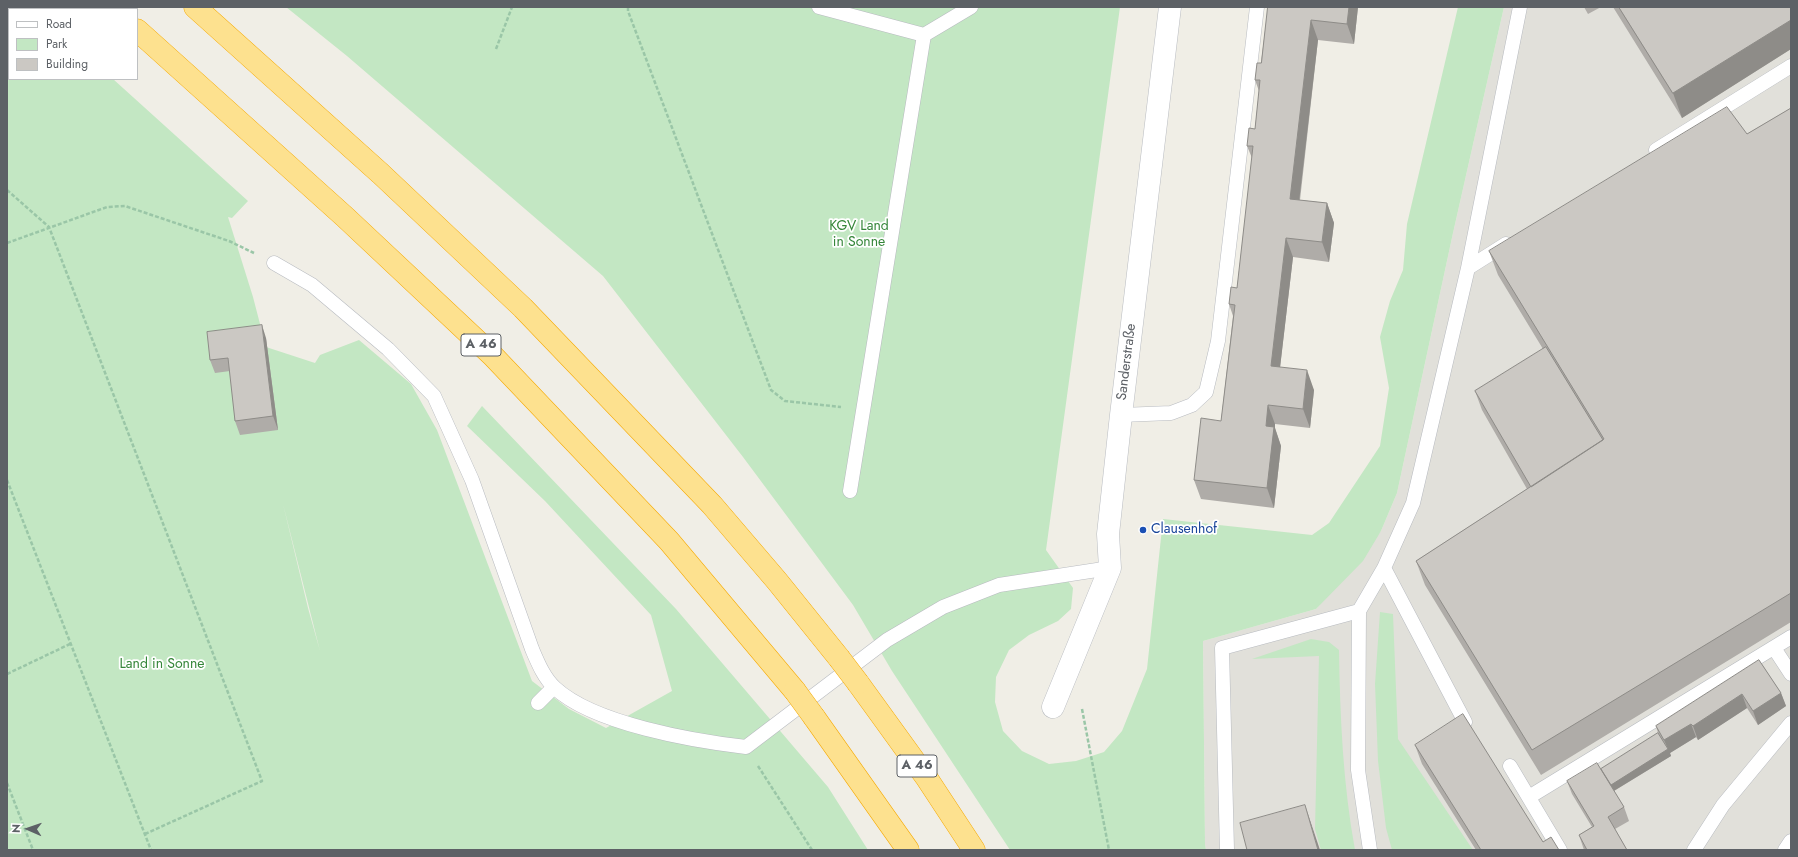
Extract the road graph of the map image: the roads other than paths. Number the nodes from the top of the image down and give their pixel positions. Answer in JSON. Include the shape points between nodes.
{"nodes":[{"id":1,"x":195,"y":7,"type":"edge"},
{"id":2,"x":819,"y":7,"type":"edge"},
{"id":3,"x":971,"y":7,"type":"edge"},
{"id":4,"x":1170,"y":7,"type":"edge"},
{"id":5,"x":1257,"y":7,"type":"edge"},
{"id":6,"x":1520,"y":7,"type":"edge"},
{"id":7,"x":138,"y":31,"type":"edge"},
{"id":8,"x":924,"y":35,"type":"junction"},
{"id":9,"x":1791,"y":66,"type":"edge"},
{"id":10,"x":1643,"y":159,"type":"edge"},
{"id":11,"x":1515,"y":239,"type":"edge"},
{"id":12,"x":274,"y":263,"type":"road end"},
{"id":13,"x":1468,"y":268,"type":"junction"},
{"id":14,"x":1121,"y":415,"type":"junction"},
{"id":15,"x":850,"y":492,"type":"dead end"},
{"id":16,"x":1110,"y":568,"type":"junction"},
{"id":17,"x":1384,"y":568,"type":"junction"},
{"id":18,"x":1359,"y":611,"type":"junction"},
{"id":19,"x":1791,"y":637,"type":"edge"},
{"id":20,"x":1774,"y":648,"type":"junction"},
{"id":21,"x":1791,"y":674,"type":"edge"},
{"id":22,"x":554,"y":687,"type":"junction"},
{"id":23,"x":538,"y":703,"type":"dead end"},
{"id":24,"x":1053,"y":707,"type":"dead end"},
{"id":25,"x":1465,"y":722,"type":"edge"},
{"id":26,"x":1791,"y":723,"type":"edge"},
{"id":27,"x":1510,"y":766,"type":"dead end"},
{"id":28,"x":1529,"y":797,"type":"junction"},
{"id":29,"x":1791,"y":841,"type":"edge"},
{"id":30,"x":908,"y":850,"type":"edge"},
{"id":31,"x":974,"y":850,"type":"edge"},
{"id":32,"x":1227,"y":850,"type":"edge"},
{"id":33,"x":1370,"y":850,"type":"edge"},
{"id":34,"x":1560,"y":850,"type":"edge"},
{"id":35,"x":1694,"y":850,"type":"edge"},
{"id":36,"x":1785,"y":850,"type":"edge"}],
"edges":[{"from":1,"to":31,"type":"highway","number":"A 46","bridge":true,"via":[[381,174],[523,308],[712,505],[777,581],[858,683],[926,777]]},
{"from":2,"to":8,"type":"lane"},
{"from":3,"to":8,"type":"lane"},
{"from":4,"to":14,"type":"street","name":"Sanderstraße"},
{"from":5,"to":14,"type":"lane","via":[[1218,341],[1206,392],[1192,405],[1171,413]]},
{"from":6,"to":13,"type":"lane"},
{"from":7,"to":30,"type":"highway","number":"A 46","bridge":true,"via":[[345,217],[492,355],[669,541],[795,691]]},
{"from":8,"to":15,"type":"lane"},
{"from":9,"to":10,"type":"lane"},
{"from":11,"to":13,"type":"lane"},
{"from":12,"to":22,"type":"lane","via":[[312,285],[388,348],[434,396],[472,480],[532,649],[542,672]]},
{"from":13,"to":17,"type":"lane","via":[[1413,503]]},
{"from":14,"to":16,"type":"street","name":"Sanderstraße","via":[[1108,534]]},
{"from":16,"to":22,"type":"lane","via":[[999,585],[943,607],[887,640],[746,747],[702,742],[612,719],[567,698]]},
{"from":16,"to":24,"type":"street","name":"Sanderstraße"},
{"from":17,"to":18,"type":"lane"},
{"from":17,"to":25,"type":"lane"},
{"from":18,"to":32,"type":"lane","via":[[1222,648]]},
{"from":18,"to":33,"type":"lane","via":[[1358,770]]},
{"from":19,"to":20,"type":"lane"},
{"from":20,"to":21,"type":"lane"},
{"from":20,"to":28,"type":"lane"},
{"from":22,"to":23,"type":"lane"},
{"from":26,"to":35,"type":"lane","via":[[1723,805]]},
{"from":27,"to":28,"type":"lane"},
{"from":28,"to":34,"type":"lane"},
{"from":29,"to":36,"type":"lane"}]}
